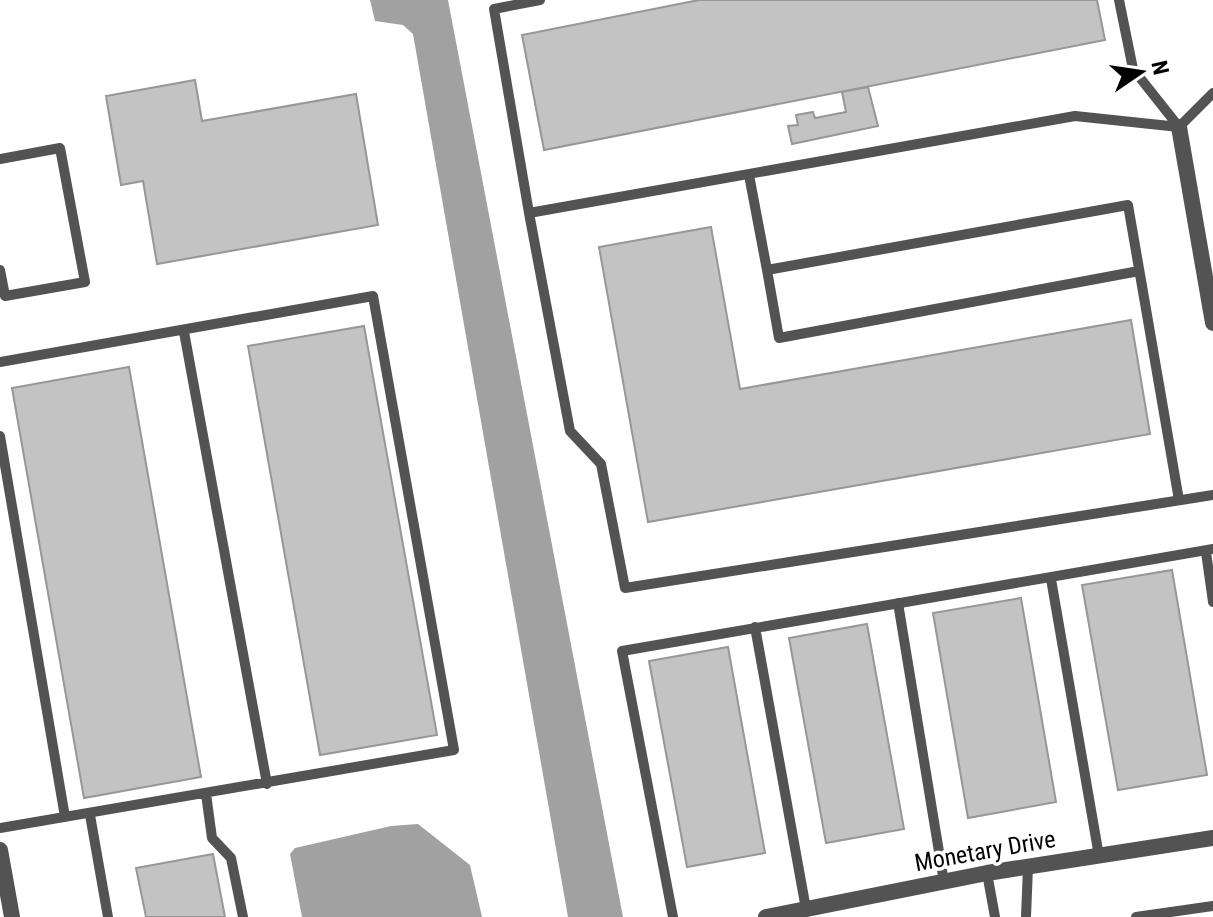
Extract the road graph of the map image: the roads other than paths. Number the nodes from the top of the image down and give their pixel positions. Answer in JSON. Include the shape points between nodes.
{"nodes":[{"id":1,"x":540,"y":0,"type":"edge"},
{"id":2,"x":1119,"y":0,"type":"edge"},
{"id":3,"x":1213,"y":93,"type":"edge"},
{"id":4,"x":1179,"y":127,"type":"junction"},
{"id":5,"x":0,"y":159,"type":"edge"},
{"id":6,"x":749,"y":175,"type":"junction"},
{"id":7,"x":529,"y":213,"type":"junction"},
{"id":8,"x":1208,"y":260,"type":"edge"},
{"id":9,"x":0,"y":270,"type":"edge"},
{"id":10,"x":767,"y":270,"type":"junction"},
{"id":11,"x":1139,"y":271,"type":"junction"},
{"id":12,"x":1213,"y":323,"type":"edge"},
{"id":13,"x":184,"y":332,"type":"junction"},
{"id":14,"x":0,"y":362,"type":"edge"},
{"id":15,"x":0,"y":436,"type":"edge"},
{"id":16,"x":1213,"y":495,"type":"edge"},
{"id":17,"x":1179,"y":500,"type":"junction"},
{"id":18,"x":1209,"y":551,"type":"edge"},
{"id":19,"x":1051,"y":579,"type":"junction"},
{"id":20,"x":1213,"y":602,"type":"edge"},
{"id":21,"x":898,"y":603,"type":"junction"},
{"id":22,"x":755,"y":627,"type":"junction"},
{"id":23,"x":267,"y":784,"type":"junction"},
{"id":24,"x":206,"y":794,"type":"junction"},
{"id":25,"x":90,"y":815,"type":"junction"},
{"id":26,"x":65,"y":817,"type":"junction"},
{"id":27,"x":0,"y":828,"type":"edge"},
{"id":28,"x":1213,"y":838,"type":"edge"},
{"id":29,"x":0,"y":850,"type":"edge"},
{"id":30,"x":1099,"y":856,"type":"junction"},
{"id":31,"x":1028,"y":867,"type":"junction"},
{"id":32,"x":987,"y":873,"type":"junction"},
{"id":33,"x":944,"y":882,"type":"junction"},
{"id":34,"x":1213,"y":906,"type":"edge"},
{"id":35,"x":806,"y":909,"type":"junction"},
{"id":36,"x":830,"y":911,"type":"edge"},
{"id":37,"x":12,"y":917,"type":"edge"},
{"id":38,"x":108,"y":917,"type":"edge"},
{"id":39,"x":243,"y":917,"type":"edge"},
{"id":40,"x":673,"y":917,"type":"edge"},
{"id":41,"x":766,"y":917,"type":"edge"},
{"id":42,"x":995,"y":917,"type":"edge"},
{"id":43,"x":1026,"y":917,"type":"edge"},
{"id":44,"x":1136,"y":917,"type":"edge"}],
"edges":[{"from":1,"to":7,"type":"lane","via":[[494,9]]},
{"from":2,"to":4,"type":"lane","via":[[1133,69]]},
{"from":3,"to":4,"type":"lane"},
{"from":4,"to":6,"type":"lane","via":[[1075,116]]},
{"from":4,"to":8,"type":"street"},
{"from":5,"to":9,"type":"lane","via":[[60,148],[85,282],[5,296]]},
{"from":6,"to":7,"type":"lane"},
{"from":6,"to":10,"type":"lane"},
{"from":7,"to":17,"type":"lane","via":[[570,431],[601,464],[625,588]]},
{"from":8,"to":12,"type":"street"},
{"from":10,"to":11,"type":"lane","via":[[1128,205]]},
{"from":10,"to":11,"type":"lane","via":[[779,338]]},
{"from":11,"to":17,"type":"lane"},
{"from":13,"to":14,"type":"lane"},
{"from":13,"to":23,"type":"lane"},
{"from":13,"to":23,"type":"lane","via":[[373,296],[454,750]]},
{"from":15,"to":26,"type":"lane"},
{"from":16,"to":17,"type":"lane"},
{"from":18,"to":19,"type":"lane"},
{"from":18,"to":20,"type":"lane"},
{"from":19,"to":21,"type":"lane"},
{"from":19,"to":30,"type":"lane"},
{"from":21,"to":22,"type":"lane"},
{"from":21,"to":33,"type":"lane"},
{"from":22,"to":35,"type":"lane"},
{"from":22,"to":40,"type":"lane","via":[[622,651]]},
{"from":23,"to":24,"type":"lane"},
{"from":24,"to":25,"type":"lane"},
{"from":24,"to":39,"type":"lane","via":[[212,838],[231,858]]},
{"from":25,"to":26,"type":"lane"},
{"from":25,"to":38,"type":"lane"},
{"from":26,"to":27,"type":"lane"},
{"from":28,"to":30,"type":"street","name":"Monetary Drive"},
{"from":29,"to":37,"type":"street"},
{"from":30,"to":31,"type":"street","name":"Monetary Drive"},
{"from":31,"to":32,"type":"street","name":"Monetary Drive"},
{"from":31,"to":43,"type":"lane"},
{"from":32,"to":33,"type":"street","name":"Monetary Drive"},
{"from":32,"to":42,"type":"lane"},
{"from":33,"to":36,"type":"street","name":"Monetary Drive"},
{"from":34,"to":44,"type":"lane"},
{"from":35,"to":36,"type":"street","name":"Monetary Drive"},
{"from":35,"to":41,"type":"street","name":"Monetary Drive"}]}
